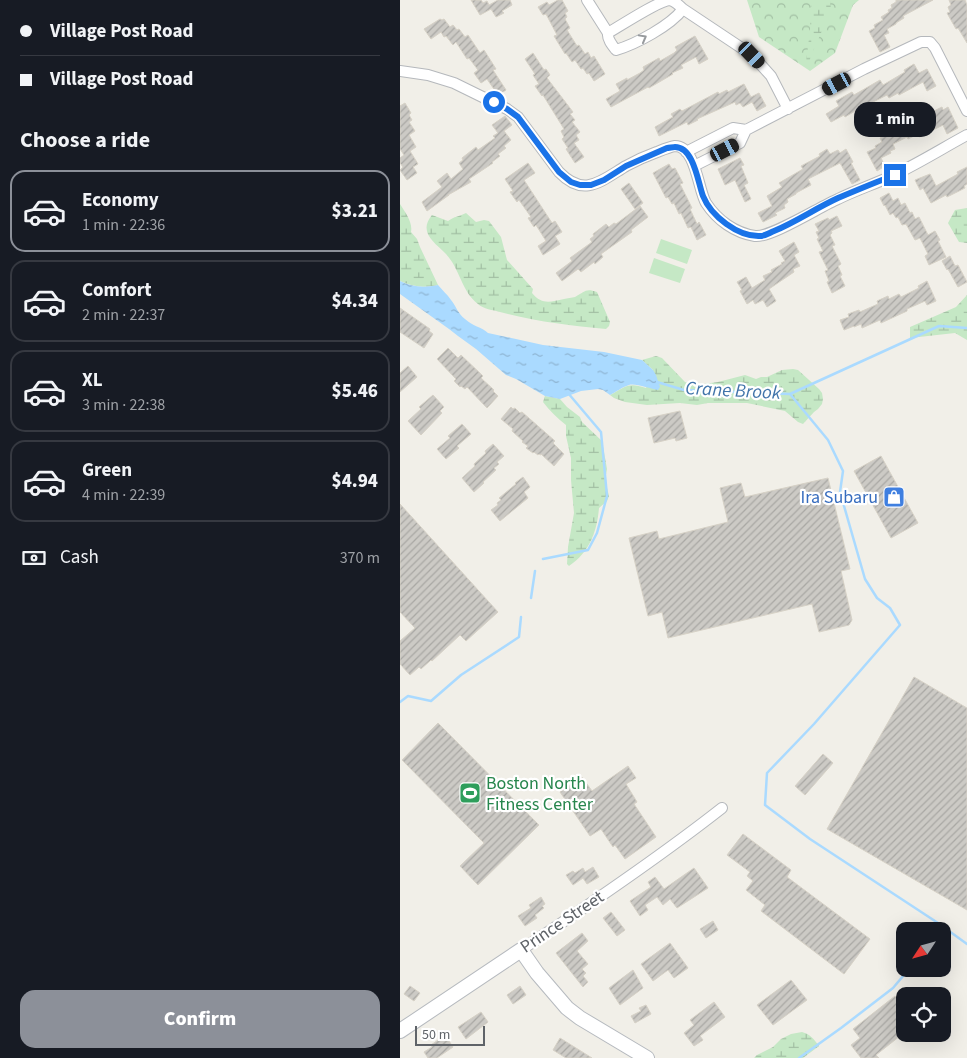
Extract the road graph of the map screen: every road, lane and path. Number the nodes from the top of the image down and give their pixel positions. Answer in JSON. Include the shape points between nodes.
{"nodes":[{"id":1,"x":587,"y":0,"type":"edge"},
{"id":2,"x":683,"y":9,"type":"junction"},
{"id":3,"x":608,"y":33,"type":"junction"},
{"id":4,"x":400,"y":71,"type":"edge"},
{"id":5,"x":788,"y":109,"type":"junction"},
{"id":6,"x":967,"y":111,"type":"edge"},
{"id":7,"x":746,"y":130,"type":"junction"},
{"id":8,"x":967,"y":135,"type":"edge"},
{"id":9,"x":686,"y":152,"type":"junction"},
{"id":10,"x":694,"y":166,"type":"junction"},
{"id":11,"x":722,"y":808,"type":"dead end"},
{"id":12,"x":521,"y":950,"type":"junction"},
{"id":13,"x":400,"y":1032,"type":"edge"},
{"id":14,"x":647,"y":1058,"type":"edge"}],
"edges":[{"from":1,"to":3,"type":"street"},
{"from":2,"to":3,"type":"street","via":[[671,0],[658,3]]},
{"from":3,"to":2,"type":"street","one_way":true,"via":[[616,50],[663,26]]},
{"from":2,"to":5,"type":"street","via":[[752,55],[771,76]]},
{"from":4,"to":9,"type":"street","via":[[454,83],[507,109],[518,117],[559,172],[580,185],[604,180],[626,166],[667,148],[679,147]]},
{"from":5,"to":6,"type":"street","via":[[914,45],[930,42]]},
{"from":5,"to":7,"type":"street"},
{"from":7,"to":9,"type":"street","via":[[733,128]]},
{"from":7,"to":10,"type":"street","via":[[740,143]]},
{"from":8,"to":10,"type":"street","via":[[895,175],[838,198],[764,236],[742,232],[722,221],[706,203]]},
{"from":9,"to":10,"type":"street"},
{"from":11,"to":12,"type":"street","name":"Prince Street","via":[[582,910]]},
{"from":12,"to":13,"type":"main road","name":"Prince Street"},
{"from":12,"to":14,"type":"main road","via":[[568,1008]]}]}
